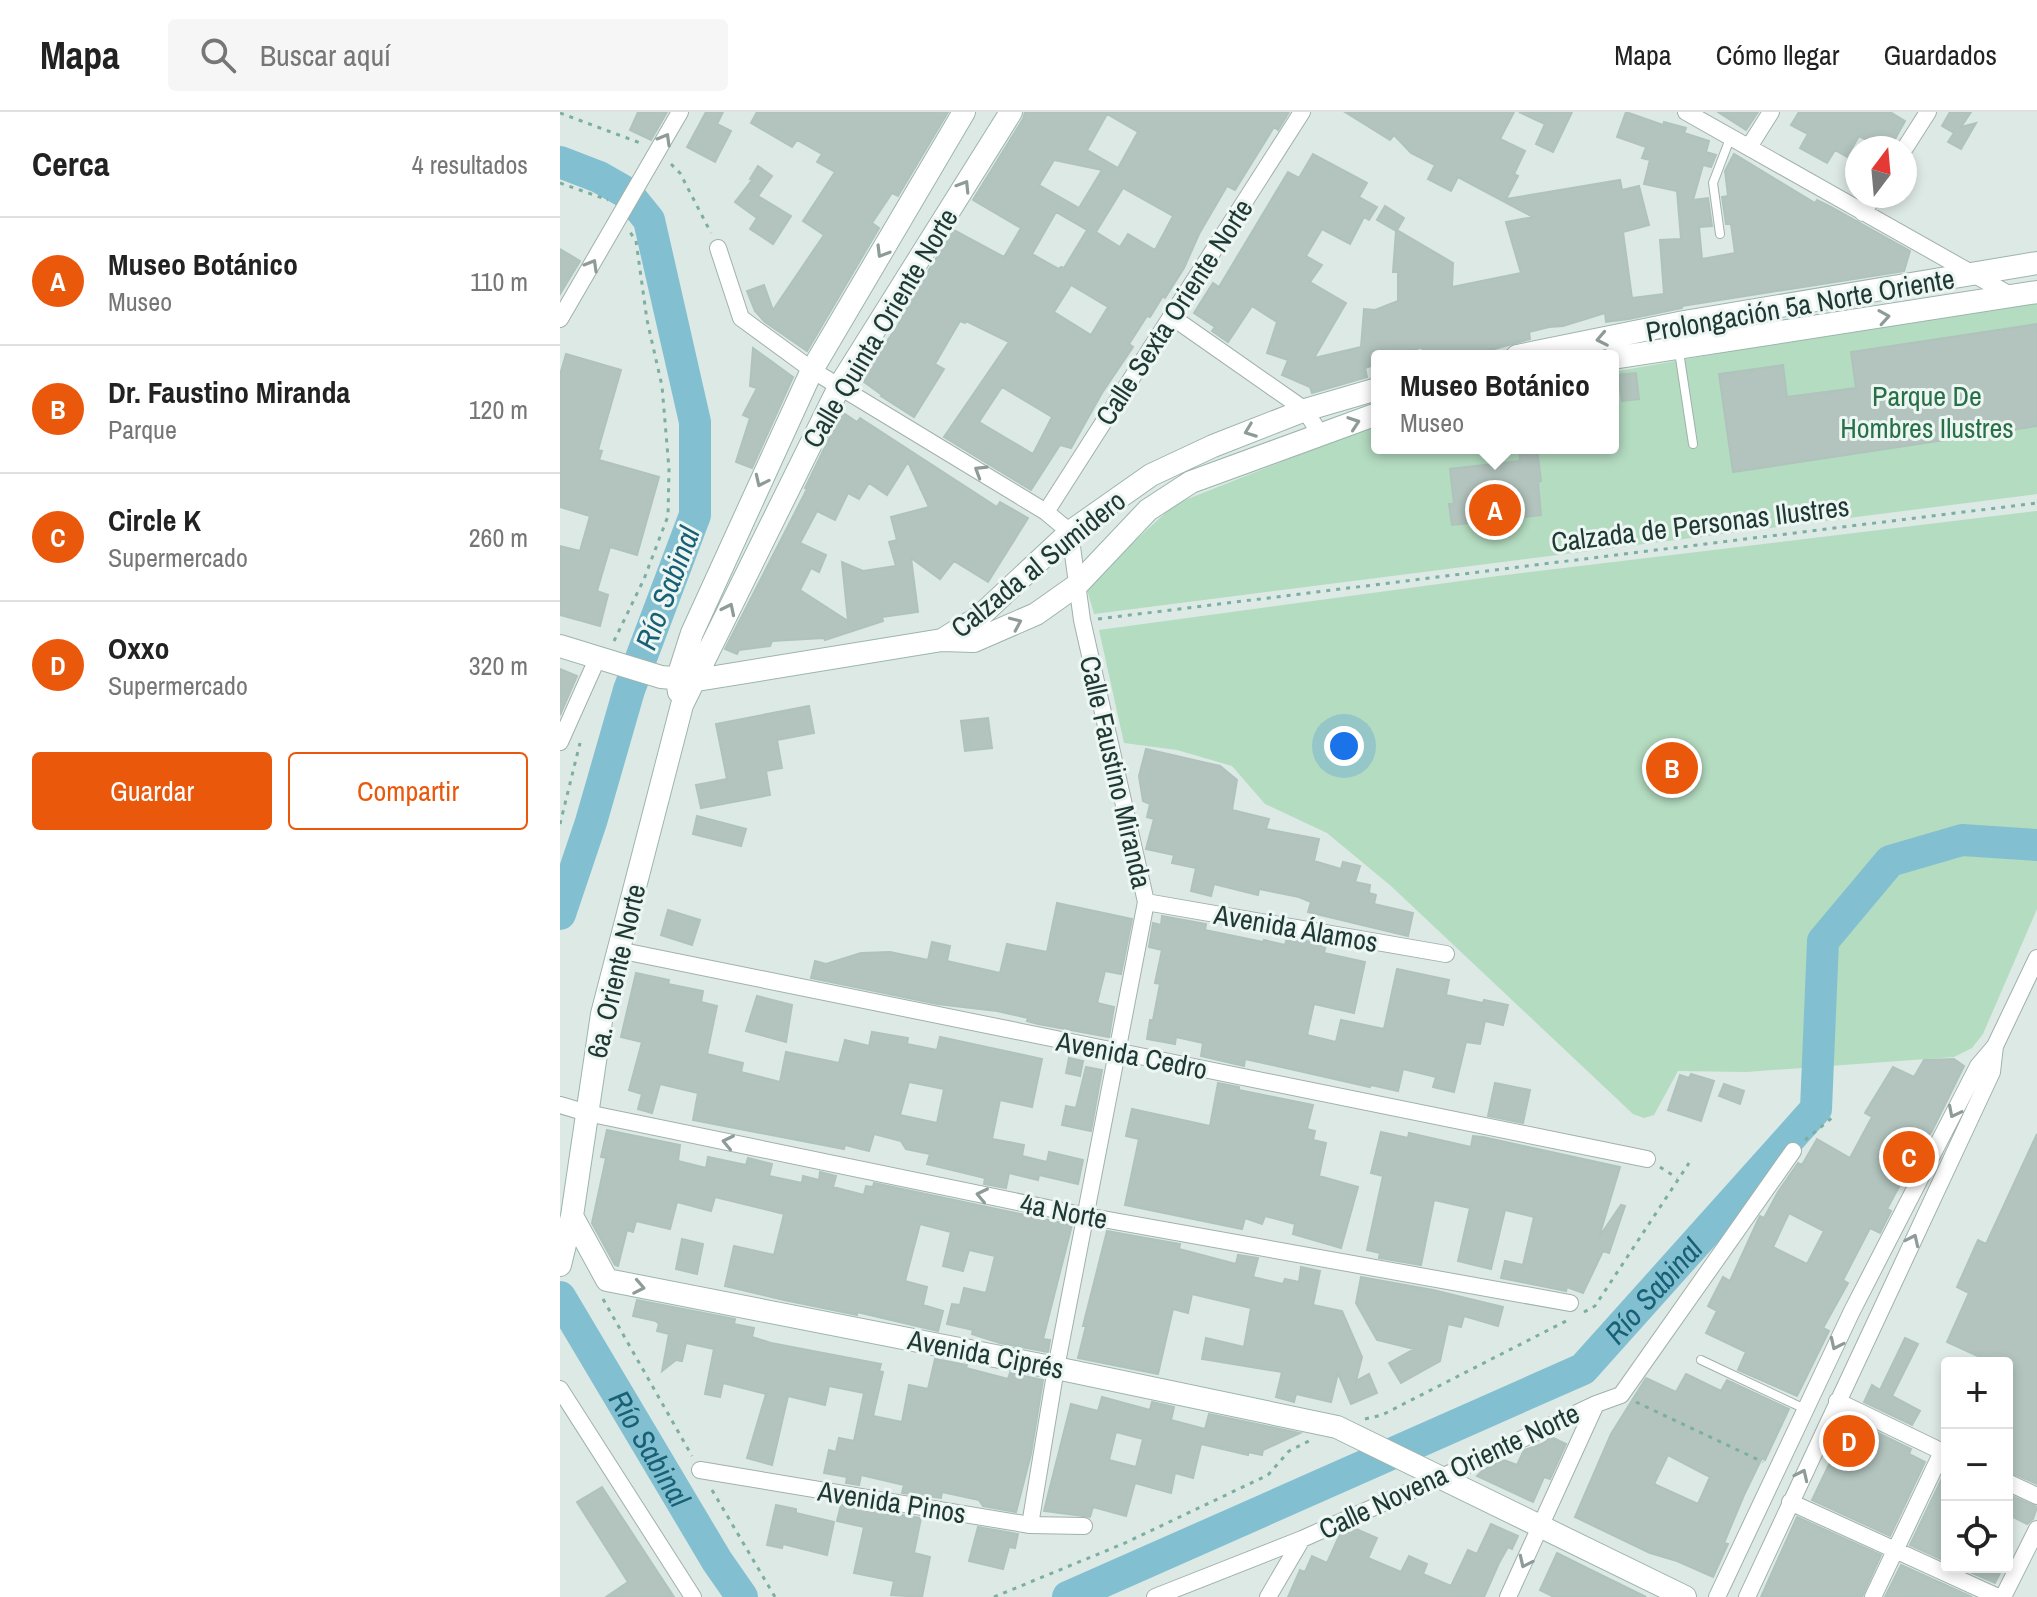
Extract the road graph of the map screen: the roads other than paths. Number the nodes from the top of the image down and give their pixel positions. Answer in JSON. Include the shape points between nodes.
{"nodes":[{"id":1,"x":680,"y":112,"type":"edge"},
{"id":2,"x":964,"y":112,"type":"edge"},
{"id":3,"x":1011,"y":112,"type":"edge"},
{"id":4,"x":1302,"y":112,"type":"edge"},
{"id":5,"x":1686,"y":112,"type":"edge"},
{"id":6,"x":1771,"y":112,"type":"edge"},
{"id":7,"x":1928,"y":112,"type":"edge"},
{"id":8,"x":1732,"y":136,"type":"junction"},
{"id":9,"x":1913,"y":136,"type":"edge"},
{"id":10,"x":1749,"y":147,"type":"junction"},
{"id":11,"x":1866,"y":208,"type":"edge"},
{"id":12,"x":1863,"y":213,"type":"junction"},
{"id":13,"x":1720,"y":234,"type":"dead end"},
{"id":14,"x":718,"y":248,"type":"road end"},
{"id":15,"x":2037,"y":263,"type":"edge"},
{"id":16,"x":1972,"y":276,"type":"junction"},
{"id":17,"x":2037,"y":292,"type":"edge"},
{"id":18,"x":2013,"y":297,"type":"junction"},
{"id":19,"x":1172,"y":317,"type":"junction"},
{"id":20,"x":560,"y":319,"type":"edge"},
{"id":21,"x":1675,"y":325,"type":"junction"},
{"id":22,"x":1680,"y":347,"type":"junction"},
{"id":23,"x":1548,"y":350,"type":"edge"},
{"id":24,"x":1619,"y":357,"type":"edge"},
{"id":25,"x":812,"y":370,"type":"junction"},
{"id":26,"x":840,"y":385,"type":"junction"},
{"id":27,"x":1371,"y":391,"type":"edge"},
{"id":28,"x":1305,"y":410,"type":"junction"},
{"id":29,"x":1371,"y":416,"type":"edge"},
{"id":30,"x":1320,"y":434,"type":"junction"},
{"id":31,"x":1693,"y":444,"type":"dead end"},
{"id":32,"x":1046,"y":512,"type":"junction"},
{"id":33,"x":1070,"y":532,"type":"junction"},
{"id":34,"x":1077,"y":585,"type":"junction"},
{"id":35,"x":942,"y":640,"type":"junction"},
{"id":36,"x":560,"y":646,"type":"edge"},
{"id":37,"x":604,"y":659,"type":"junction"},
{"id":38,"x":678,"y":679,"type":"junction"},
{"id":39,"x":560,"y":742,"type":"edge"},
{"id":40,"x":1146,"y":902,"type":"junction"},
{"id":41,"x":618,"y":950,"type":"junction"},
{"id":42,"x":1446,"y":954,"type":"dead end"},
{"id":43,"x":2037,"y":958,"type":"edge"},
{"id":44,"x":1995,"y":1046,"type":"junction"},
{"id":45,"x":1118,"y":1052,"type":"junction"},
{"id":46,"x":560,"y":1105,"type":"edge"},
{"id":47,"x":587,"y":1113,"type":"junction"},
{"id":48,"x":1793,"y":1151,"type":"road end"},
{"id":49,"x":1647,"y":1159,"type":"road end"},
{"id":50,"x":572,"y":1216,"type":"junction"},
{"id":51,"x":1086,"y":1216,"type":"junction"},
{"id":52,"x":560,"y":1265,"type":"edge"},
{"id":53,"x":1570,"y":1303,"type":"dead end"},
{"id":54,"x":1852,"y":1311,"type":"junction"},
{"id":55,"x":1875,"y":1321,"type":"junction"},
{"id":56,"x":1701,"y":1360,"type":"dead end"},
{"id":57,"x":1056,"y":1368,"type":"junction"},
{"id":58,"x":560,"y":1389,"type":"edge"},
{"id":59,"x":1837,"y":1401,"type":"junction"},
{"id":60,"x":1596,"y":1404,"type":"junction"},
{"id":61,"x":1806,"y":1410,"type":"junction"},
{"id":62,"x":1941,"y":1452,"type":"edge"},
{"id":63,"x":1941,"y":1459,"type":"edge"},
{"id":64,"x":700,"y":1470,"type":"road end"},
{"id":65,"x":1434,"y":1473,"type":"junction"},
{"id":66,"x":2013,"y":1485,"type":"edge"},
{"id":67,"x":2037,"y":1496,"type":"edge"},
{"id":68,"x":1790,"y":1502,"type":"junction"},
{"id":69,"x":1030,"y":1525,"type":"junction"},
{"id":70,"x":1084,"y":1526,"type":"dead end"},
{"id":71,"x":1541,"y":1527,"type":"junction"},
{"id":72,"x":2037,"y":1529,"type":"edge"},
{"id":73,"x":1302,"y":1539,"type":"junction"},
{"id":74,"x":1894,"y":1548,"type":"junction"},
{"id":75,"x":693,"y":1597,"type":"edge"},
{"id":76,"x":1155,"y":1597,"type":"edge"},
{"id":77,"x":1268,"y":1597,"type":"edge"},
{"id":78,"x":1508,"y":1597,"type":"edge"},
{"id":79,"x":1685,"y":1597,"type":"edge"},
{"id":80,"x":1717,"y":1597,"type":"edge"},
{"id":81,"x":1747,"y":1597,"type":"edge"},
{"id":82,"x":1873,"y":1597,"type":"edge"},
{"id":83,"x":2001,"y":1597,"type":"edge"}],
"edges":[{"from":20,"to":1,"type":"street","one_way":true},
{"from":2,"to":25,"type":"street","name":"Calle Quinta Oriente Norte","one_way":true},
{"from":26,"to":3,"type":"street","name":"Calle Quinta Oriente Norte","one_way":true},
{"from":4,"to":19,"type":"street","name":"Calle Sexta Oriente Norte"},
{"from":5,"to":8,"type":"street"},
{"from":6,"to":10,"type":"street"},
{"from":7,"to":9,"type":"street"},
{"from":8,"to":10,"type":"street"},
{"from":8,"to":13,"type":"lane","via":[[1713,183]]},
{"from":10,"to":12,"type":"street"},
{"from":11,"to":12,"type":"street"},
{"from":12,"to":16,"type":"street"},
{"from":14,"to":25,"type":"street","via":[[741,318]]},
{"from":15,"to":16,"type":"street","name":"Prolongación 5a Norte Oriente"},
{"from":16,"to":18,"type":"street"},
{"from":16,"to":21,"type":"street","name":"Prolongación 5a Norte Oriente"},
{"from":17,"to":18,"type":"street","name":"Prolongación 5a Norte Oriente"},
{"from":22,"to":18,"type":"street","name":"Prolongación 5a Norte Oriente","one_way":true},
{"from":19,"to":28,"type":"street"},
{"from":19,"to":32,"type":"street","name":"Calle Sexta Oriente Norte"},
{"from":21,"to":22,"type":"lane"},
{"from":21,"to":23,"type":"street","name":"Prolongación 5a Norte Oriente","one_way":true},
{"from":22,"to":24,"type":"street","name":"Prolongación 5a Norte Oriente"},
{"from":22,"to":31,"type":"lane"},
{"from":25,"to":26,"type":"street"},
{"from":25,"to":38,"type":"street","name":"Calle Quinta Oriente Norte","one_way":true,"via":[[692,633]]},
{"from":32,"to":26,"type":"street","one_way":true},
{"from":38,"to":26,"type":"street","name":"Calle Quinta Oriente Norte","one_way":true,"via":[[715,636]]},
{"from":27,"to":28,"type":"street","name":"Calzada al Sumidero"},
{"from":28,"to":30,"type":"street"},
{"from":28,"to":33,"type":"street","name":"Calzada al Sumidero","one_way":true,"via":[[1151,475]]},
{"from":30,"to":29,"type":"street","name":"Calzada al Sumidero","one_way":true},
{"from":30,"to":34,"type":"street","name":"Calzada al Sumidero","via":[[1191,482],[1148,510]]},
{"from":32,"to":33,"type":"street"},
{"from":33,"to":34,"type":"street","name":"Calle Faustino Miranda"},
{"from":33,"to":35,"type":"street","name":"Calzada al Sumidero","via":[[978,618]]},
{"from":35,"to":34,"type":"street","name":"Calzada al Sumidero","one_way":true,"via":[[974,641],[1036,614]]},
{"from":34,"to":40,"type":"street","name":"Calle Faustino Miranda"},
{"from":35,"to":38,"type":"street"},
{"from":36,"to":37,"type":"street"},
{"from":37,"to":38,"type":"street"},
{"from":37,"to":39,"type":"street"},
{"from":38,"to":41,"type":"street","name":"6a. Oriente Norte","via":[[682,705]]},
{"from":40,"to":42,"type":"street","name":"Avenida Álamos"},
{"from":40,"to":45,"type":"street","name":"Calle Faustino Miranda"},
{"from":41,"to":45,"type":"street","name":"Avenida Cedro"},
{"from":41,"to":47,"type":"street","name":"6a. Oriente Norte"},
{"from":43,"to":44,"type":"street"},
{"from":44,"to":54,"type":"street","one_way":true,"via":[[1978,1066]]},
{"from":55,"to":44,"type":"street","one_way":true,"via":[[1992,1072]]},
{"from":45,"to":49,"type":"street","name":"Avenida Cedro"},
{"from":45,"to":51,"type":"street","name":"Calle Faustino Miranda"},
{"from":46,"to":47,"type":"street","name":"4a Norte"},
{"from":47,"to":50,"type":"street","name":"6a. Oriente Norte"},
{"from":51,"to":47,"type":"street","name":"4a Norte","one_way":true},
{"from":48,"to":60,"type":"street","name":"Calle Novena Oriente Norte","via":[[1647,1362],[1621,1395]]},
{"from":50,"to":52,"type":"street","name":"6a. Oriente Norte"},
{"from":50,"to":57,"type":"street","name":"Avenida Ciprés","one_way":true,"via":[[607,1280]]},
{"from":51,"to":53,"type":"street","name":"4a Norte"},
{"from":51,"to":57,"type":"street","name":"Calle Faustino Miranda"},
{"from":54,"to":55,"type":"street"},
{"from":54,"to":61,"type":"street","one_way":true},
{"from":55,"to":59,"type":"street"},
{"from":56,"to":61,"type":"lane"},
{"from":57,"to":65,"type":"street","name":"Avenida Ciprés","via":[[1341,1428]]},
{"from":57,"to":69,"type":"street","name":"Calle Faustino Miranda"},
{"from":58,"to":75,"type":"street"},
{"from":59,"to":62,"type":"street"},
{"from":68,"to":59,"type":"street","one_way":true},
{"from":60,"to":65,"type":"street","name":"Calle Novena Oriente Norte"},
{"from":60,"to":71,"type":"street"},
{"from":61,"to":80,"type":"street"},
{"from":63,"to":74,"type":"street"},
{"from":64,"to":69,"type":"street","name":"Avenida Pinos"},
{"from":65,"to":71,"type":"street","name":"Avenida Ciprés"},
{"from":65,"to":73,"type":"street","name":"Calle Novena Oriente Norte"},
{"from":66,"to":67,"type":"street"},
{"from":68,"to":74,"type":"street"},
{"from":68,"to":81,"type":"street"},
{"from":69,"to":70,"type":"street","name":"Avenida Pinos"},
{"from":71,"to":78,"type":"street","one_way":true},
{"from":71,"to":79,"type":"street","name":"Avenida Ciprés"},
{"from":72,"to":83,"type":"street"},
{"from":73,"to":76,"type":"street","name":"Calle Novena Oriente Norte"},
{"from":73,"to":77,"type":"street"},
{"from":74,"to":82,"type":"street"},
{"from":74,"to":83,"type":"street"}]}
